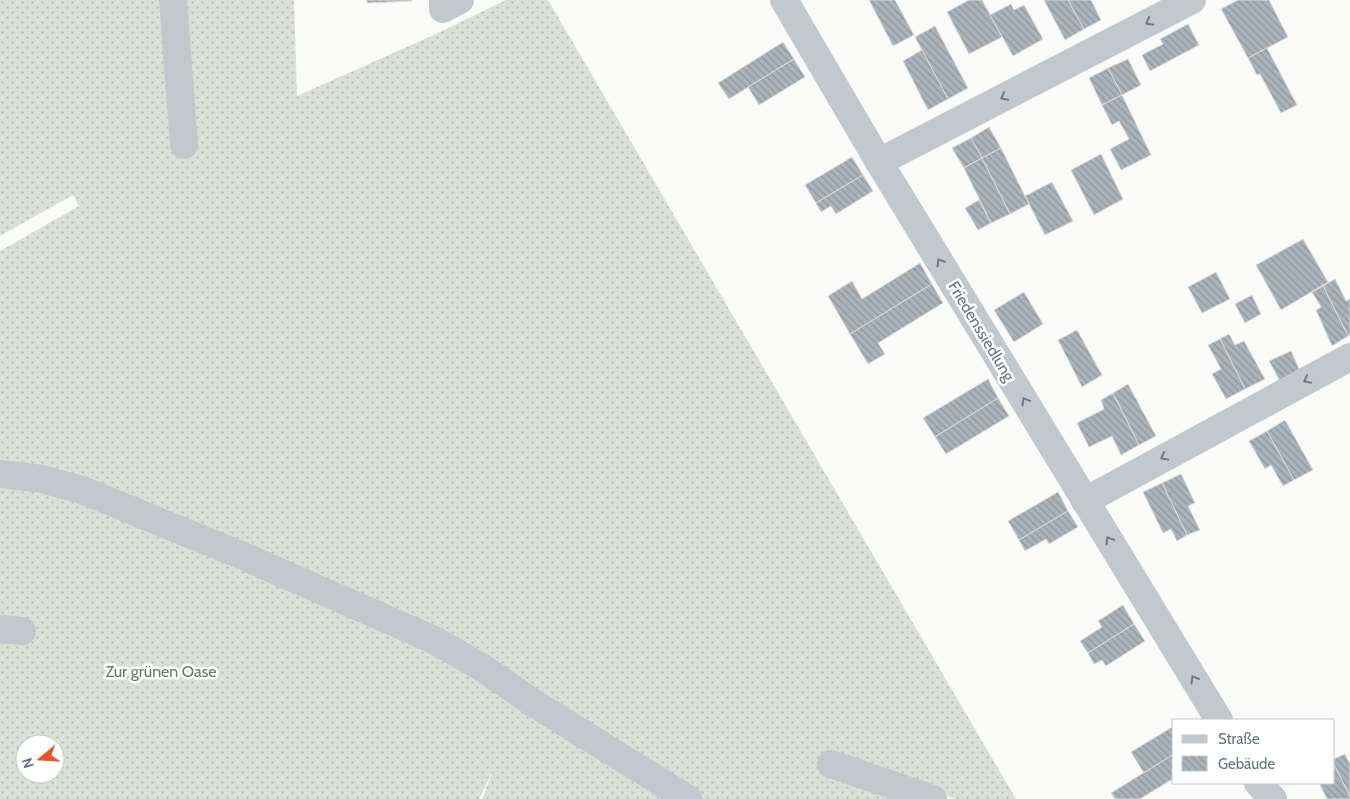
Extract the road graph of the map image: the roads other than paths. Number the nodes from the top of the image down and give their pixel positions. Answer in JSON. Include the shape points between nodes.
{"nodes":[{"id":1,"x":174,"y":0,"type":"edge"},
{"id":2,"x":784,"y":0,"type":"edge"},
{"id":3,"x":1192,"y":0,"type":"edge"},
{"id":4,"x":184,"y":145,"type":"dead end"},
{"id":5,"x":879,"y":162,"type":"junction"},
{"id":6,"x":1350,"y":356,"type":"edge"},
{"id":7,"x":0,"y":474,"type":"edge"},
{"id":8,"x":1085,"y":500,"type":"junction"},
{"id":9,"x":1218,"y":719,"type":"edge"},
{"id":10,"x":831,"y":764,"type":"dead end"},
{"id":11,"x":1259,"y":784,"type":"edge"},
{"id":12,"x":688,"y":799,"type":"edge"},
{"id":13,"x":933,"y":799,"type":"edge"},
{"id":14,"x":1274,"y":799,"type":"edge"}],
"edges":[{"from":1,"to":4,"type":"street"},
{"from":2,"to":5,"type":"street","name":"Friedenssiedlung"},
{"from":3,"to":5,"type":"street","one_way":true},
{"from":8,"to":5,"type":"street","name":"Friedenssiedlung","one_way":true},
{"from":6,"to":8,"type":"street","one_way":true},
{"from":7,"to":12,"type":"street","via":[[42,479],[82,490],[434,640]]},
{"from":9,"to":8,"type":"street","name":"Friedenssiedlung","one_way":true},
{"from":10,"to":13,"type":"street"},
{"from":11,"to":14,"type":"street"}]}
